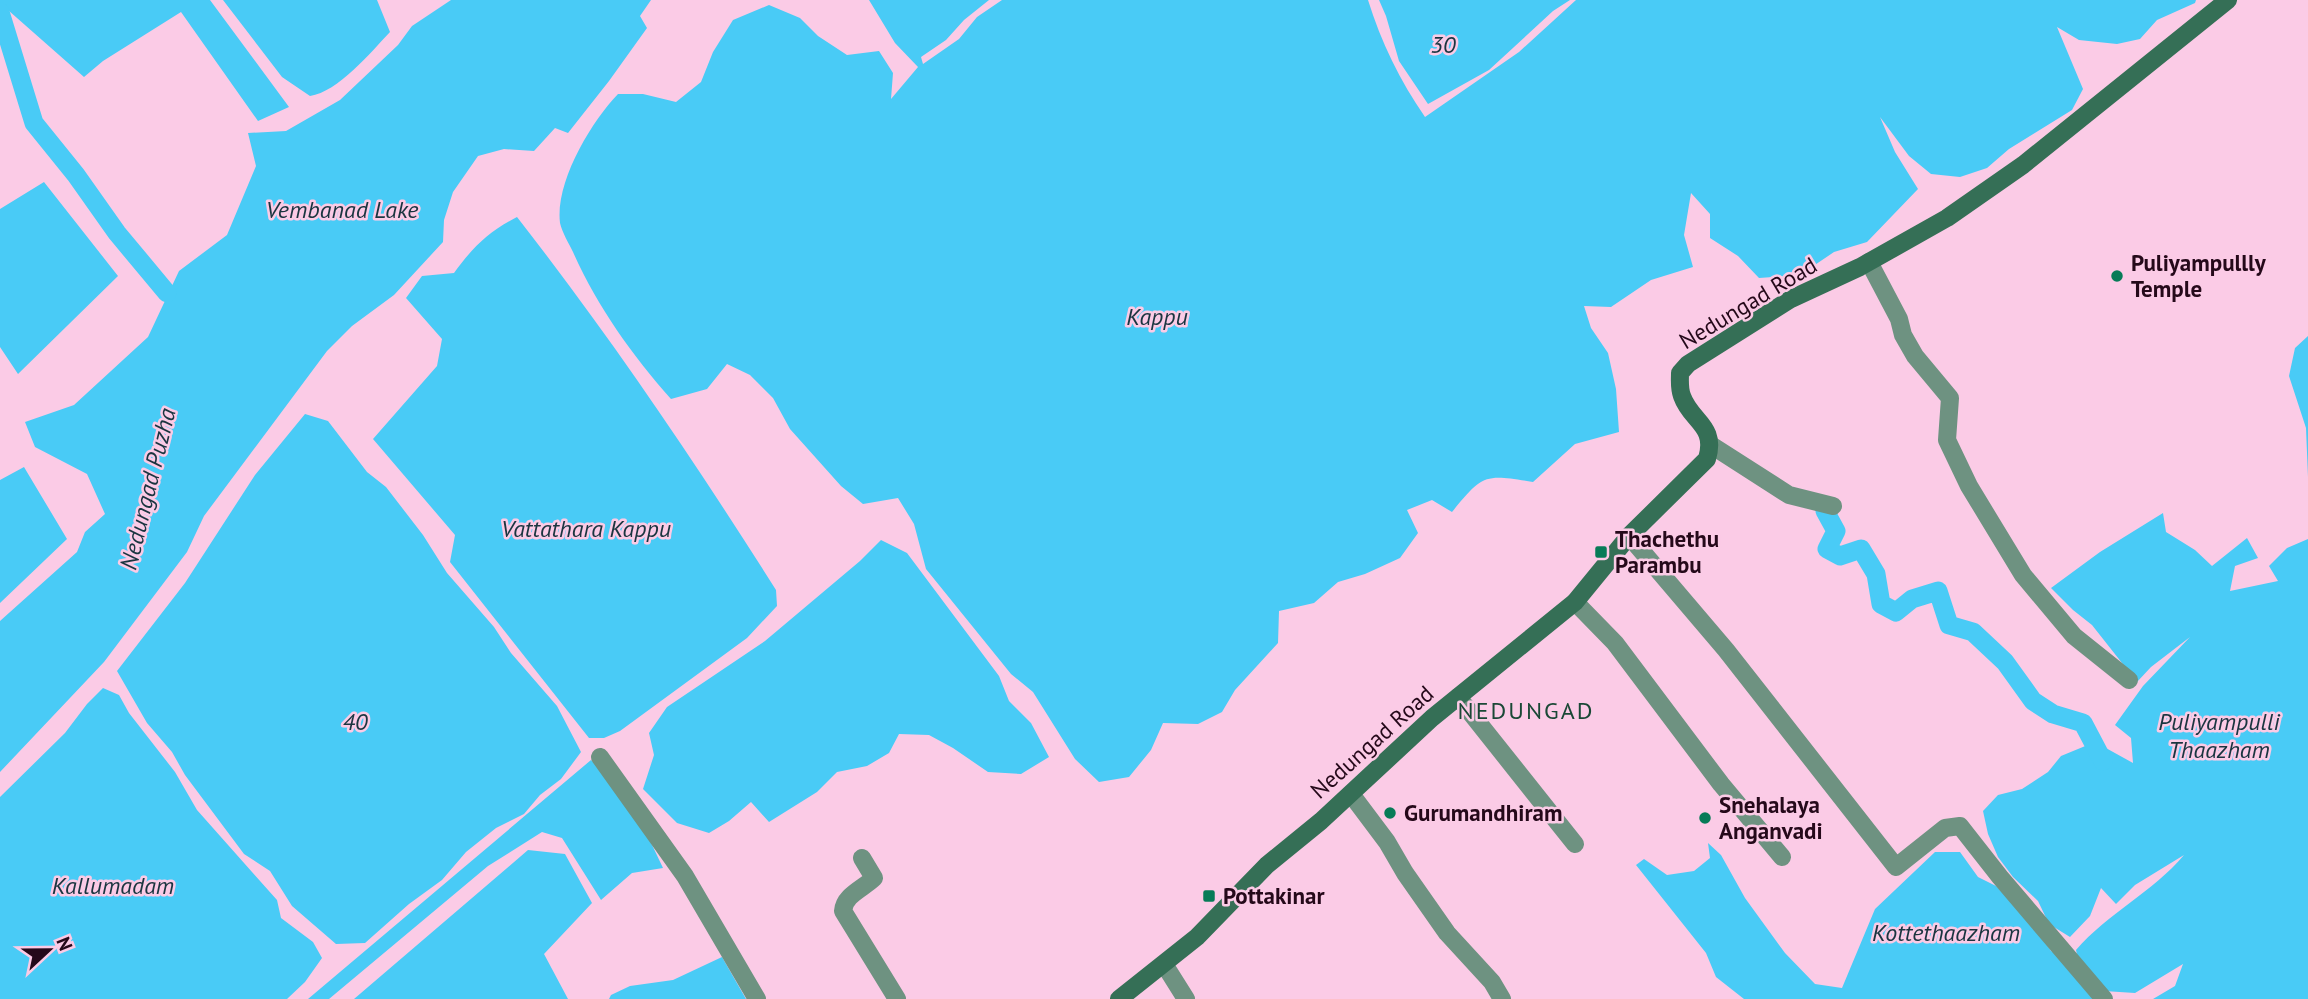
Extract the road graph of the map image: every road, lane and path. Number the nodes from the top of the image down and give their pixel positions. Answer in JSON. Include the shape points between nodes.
{"nodes":[{"id":1,"x":2228,"y":0,"type":"edge"},
{"id":2,"x":1869,"y":262,"type":"junction"},
{"id":3,"x":1711,"y":445,"type":"junction"},
{"id":4,"x":1833,"y":506,"type":"dead end"},
{"id":5,"x":1629,"y":536,"type":"junction"},
{"id":6,"x":1574,"y":602,"type":"junction"},
{"id":7,"x":2129,"y":680,"type":"dead end"},
{"id":8,"x":1458,"y":697,"type":"junction"},
{"id":9,"x":600,"y":757,"type":"dead end"},
{"id":10,"x":1351,"y":794,"type":"junction"},
{"id":11,"x":1575,"y":844,"type":"dead end"},
{"id":12,"x":1782,"y":857,"type":"dead end"},
{"id":13,"x":862,"y":858,"type":"dead end"},
{"id":14,"x":1164,"y":964,"type":"junction"},
{"id":15,"x":757,"y":999,"type":"edge"},
{"id":16,"x":897,"y":999,"type":"edge"},
{"id":17,"x":1119,"y":999,"type":"edge"},
{"id":18,"x":1186,"y":999,"type":"edge"},
{"id":19,"x":1502,"y":999,"type":"edge"},
{"id":20,"x":2104,"y":999,"type":"edge"}],
"edges":[{"from":1,"to":2,"type":"main road","name":"Nedungad Road","via":[[2024,165],[1947,218]]},
{"from":2,"to":3,"type":"main road","name":"Nedungad Road","via":[[1791,299],[1680,373],[1683,399],[1708,432]]},
{"from":2,"to":7,"type":"street","via":[[1915,356],[1950,398],[1947,440],[2023,575],[2074,636]]},
{"from":3,"to":4,"type":"street","via":[[1789,495]]},
{"from":3,"to":5,"type":"main road","name":"Nedungad Road","via":[[1707,459]]},
{"from":5,"to":6,"type":"main road","name":"Nedungad Road"},
{"from":5,"to":20,"type":"street","via":[[1726,650],[1896,867],[1945,828],[1960,826]]},
{"from":6,"to":8,"type":"main road","name":"Nedungad Road"},
{"from":6,"to":12,"type":"street","via":[[1615,643]]},
{"from":8,"to":10,"type":"main road","name":"Nedungad Road"},
{"from":8,"to":11,"type":"street"},
{"from":9,"to":15,"type":"street","via":[[685,876]]},
{"from":10,"to":14,"type":"main road","name":"Nedungad Road","via":[[1267,865]]},
{"from":10,"to":19,"type":"street","via":[[1447,933]]},
{"from":13,"to":16,"type":"street","via":[[874,878],[847,900],[843,911]]},
{"from":14,"to":17,"type":"main road","name":"Nedungad Road"},
{"from":14,"to":18,"type":"street"}]}
